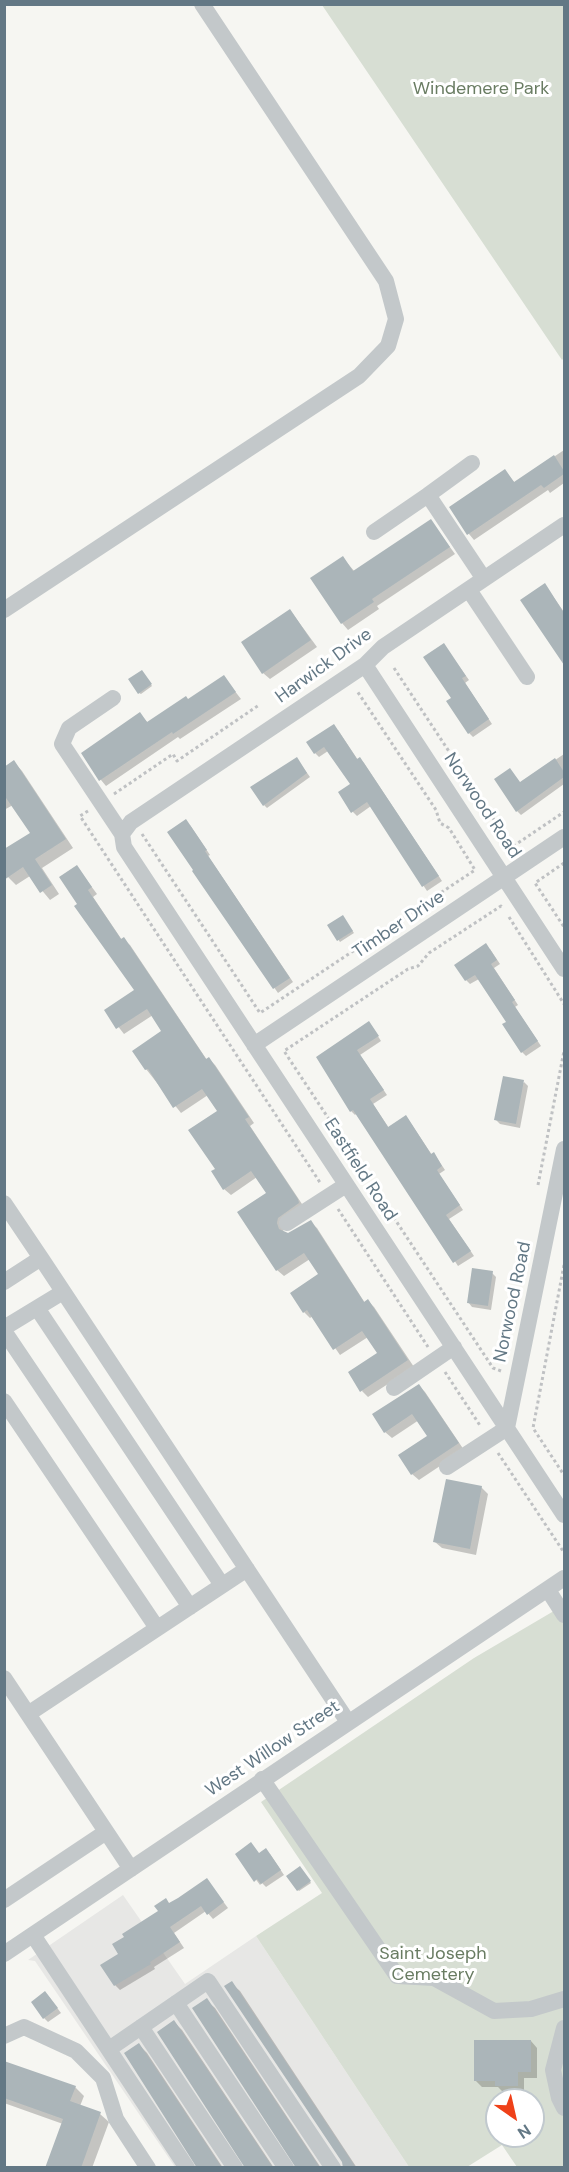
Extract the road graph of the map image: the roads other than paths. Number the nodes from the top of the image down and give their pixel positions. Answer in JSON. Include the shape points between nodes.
{"nodes":[{"id":1,"x":202,"y":4,"type":"edge"},
{"id":2,"x":472,"y":464,"type":"dead end"},
{"id":3,"x":428,"y":495,"type":"junction"},
{"id":4,"x":564,"y":525,"type":"edge"},
{"id":5,"x":374,"y":532,"type":"dead end"},
{"id":6,"x":484,"y":579,"type":"junction"},
{"id":7,"x":469,"y":590,"type":"junction"},
{"id":8,"x":4,"y":610,"type":"edge"},
{"id":9,"x":365,"y":665,"type":"junction"},
{"id":10,"x":527,"y":677,"type":"dead end"},
{"id":11,"x":113,"y":698,"type":"dead end"},
{"id":12,"x":564,"y":837,"type":"edge"},
{"id":13,"x":123,"y":841,"type":"junction"},
{"id":14,"x":505,"y":877,"type":"junction"},
{"id":15,"x":564,"y":969,"type":"edge"},
{"id":16,"x":254,"y":1045,"type":"junction"},
{"id":17,"x":564,"y":1149,"type":"edge"},
{"id":18,"x":346,"y":1185,"type":"junction"},
{"id":19,"x":559,"y":1201,"type":"edge"},
{"id":20,"x":4,"y":1203,"type":"edge"},
{"id":21,"x":287,"y":1223,"type":"dead end"},
{"id":22,"x":41,"y":1258,"type":"junction"},
{"id":23,"x":4,"y":1282,"type":"edge"},
{"id":24,"x":63,"y":1292,"type":"junction"},
{"id":25,"x":37,"y":1308,"type":"junction"},
{"id":26,"x":4,"y":1330,"type":"edge"},
{"id":27,"x":454,"y":1347,"type":"junction"},
{"id":28,"x":394,"y":1388,"type":"dead end"},
{"id":29,"x":4,"y":1401,"type":"edge"},
{"id":30,"x":507,"y":1428,"type":"junction"},
{"id":31,"x":447,"y":1467,"type":"dead end"},
{"id":32,"x":564,"y":1515,"type":"edge"},
{"id":33,"x":247,"y":1569,"type":"junction"},
{"id":34,"x":564,"y":1578,"type":"edge"},
{"id":35,"x":222,"y":1585,"type":"junction"},
{"id":36,"x":548,"y":1590,"type":"junction"},
{"id":37,"x":190,"y":1607,"type":"junction"},
{"id":38,"x":564,"y":1614,"type":"edge"},
{"id":39,"x":157,"y":1628,"type":"junction"},
{"id":40,"x":4,"y":1678,"type":"edge"},
{"id":41,"x":28,"y":1714,"type":"junction"},
{"id":42,"x":348,"y":1722,"type":"junction"},
{"id":43,"x":262,"y":1779,"type":"junction"},
{"id":44,"x":106,"y":1832,"type":"junction"},
{"id":45,"x":131,"y":1869,"type":"junction"},
{"id":46,"x":4,"y":1900,"type":"edge"},
{"id":47,"x":33,"y":1935,"type":"junction"},
{"id":48,"x":4,"y":1954,"type":"edge"},
{"id":49,"x":564,"y":1999,"type":"edge"},
{"id":50,"x":176,"y":2003,"type":"junction"},
{"id":51,"x":141,"y":2027,"type":"junction"},
{"id":52,"x":564,"y":2028,"type":"edge"},
{"id":53,"x":4,"y":2036,"type":"edge"},
{"id":54,"x":109,"y":2049,"type":"junction"},
{"id":55,"x":564,"y":2108,"type":"edge"},
{"id":56,"x":148,"y":2168,"type":"edge"},
{"id":57,"x":188,"y":2168,"type":"edge"},
{"id":58,"x":235,"y":2168,"type":"edge"},
{"id":59,"x":285,"y":2168,"type":"edge"},
{"id":60,"x":333,"y":2168,"type":"edge"}],
"edges":[{"from":1,"to":8,"type":"street","via":[[386,281],[396,319],[388,346],[359,376]]},
{"from":2,"to":3,"type":"street"},
{"from":3,"to":5,"type":"street"},
{"from":3,"to":6,"type":"street"},
{"from":4,"to":6,"type":"street","name":"Harwick Drive"},
{"from":6,"to":7,"type":"street","name":"Harwick Drive"},
{"from":7,"to":9,"type":"street","name":"Harwick Drive","via":[[383,647]]},
{"from":7,"to":10,"type":"street"},
{"from":9,"to":13,"type":"street","name":"Harwick Drive","via":[[131,822]]},
{"from":9,"to":14,"type":"street","name":"Norwood Road"},
{"from":11,"to":13,"type":"street","name":"Eastfield Road","via":[[69,728],[62,744]]},
{"from":12,"to":14,"type":"street","name":"Timber Drive"},
{"from":13,"to":16,"type":"street","name":"Eastfield Road"},
{"from":14,"to":15,"type":"street","name":"Norwood Road"},
{"from":14,"to":16,"type":"street","name":"Timber Drive"},
{"from":16,"to":18,"type":"street","name":"Eastfield Road"},
{"from":17,"to":19,"type":"street","name":"Norwood Road"},
{"from":18,"to":21,"type":"street"},
{"from":18,"to":27,"type":"street","name":"Eastfield Road"},
{"from":19,"to":30,"type":"street","name":"Norwood Road"},
{"from":20,"to":22,"type":"street"},
{"from":22,"to":23,"type":"street"},
{"from":22,"to":24,"type":"street"},
{"from":24,"to":25,"type":"street"},
{"from":24,"to":33,"type":"street"},
{"from":25,"to":26,"type":"street"},
{"from":25,"to":35,"type":"street"},
{"from":26,"to":37,"type":"street"},
{"from":27,"to":28,"type":"street"},
{"from":27,"to":30,"type":"street","name":"Eastfield Road"},
{"from":29,"to":39,"type":"street"},
{"from":30,"to":31,"type":"street"},
{"from":30,"to":32,"type":"street","name":"Eastfield Road"},
{"from":33,"to":35,"type":"street"},
{"from":33,"to":42,"type":"street"},
{"from":34,"to":36,"type":"street","name":"West Willow Street"},
{"from":35,"to":37,"type":"street"},
{"from":36,"to":38,"type":"street"},
{"from":36,"to":42,"type":"street","name":"West Willow Street"},
{"from":37,"to":39,"type":"street"},
{"from":39,"to":41,"type":"street"},
{"from":40,"to":41,"type":"street"},
{"from":41,"to":44,"type":"street"},
{"from":42,"to":43,"type":"street","name":"West Willow Street"},
{"from":43,"to":45,"type":"street","name":"West Willow Street"},
{"from":43,"to":49,"type":"street","via":[[397,1976],[434,1978],[494,2011],[531,2009]]},
{"from":44,"to":45,"type":"street"},
{"from":44,"to":46,"type":"street"},
{"from":45,"to":47,"type":"street","name":"West Willow Street"},
{"from":47,"to":48,"type":"street","name":"West Willow Street"},
{"from":47,"to":54,"type":"street"},
{"from":50,"to":51,"type":"street"},
{"from":50,"to":59,"type":"street"},
{"from":50,"to":60,"type":"street","via":[[208,1981]]},
{"from":51,"to":54,"type":"street"},
{"from":51,"to":58,"type":"street"},
{"from":52,"to":55,"type":"street","via":[[553,2070]]},
{"from":53,"to":56,"type":"street","via":[[24,2027],[76,2050],[103,2078],[116,2119]]},
{"from":54,"to":57,"type":"street"}]}
